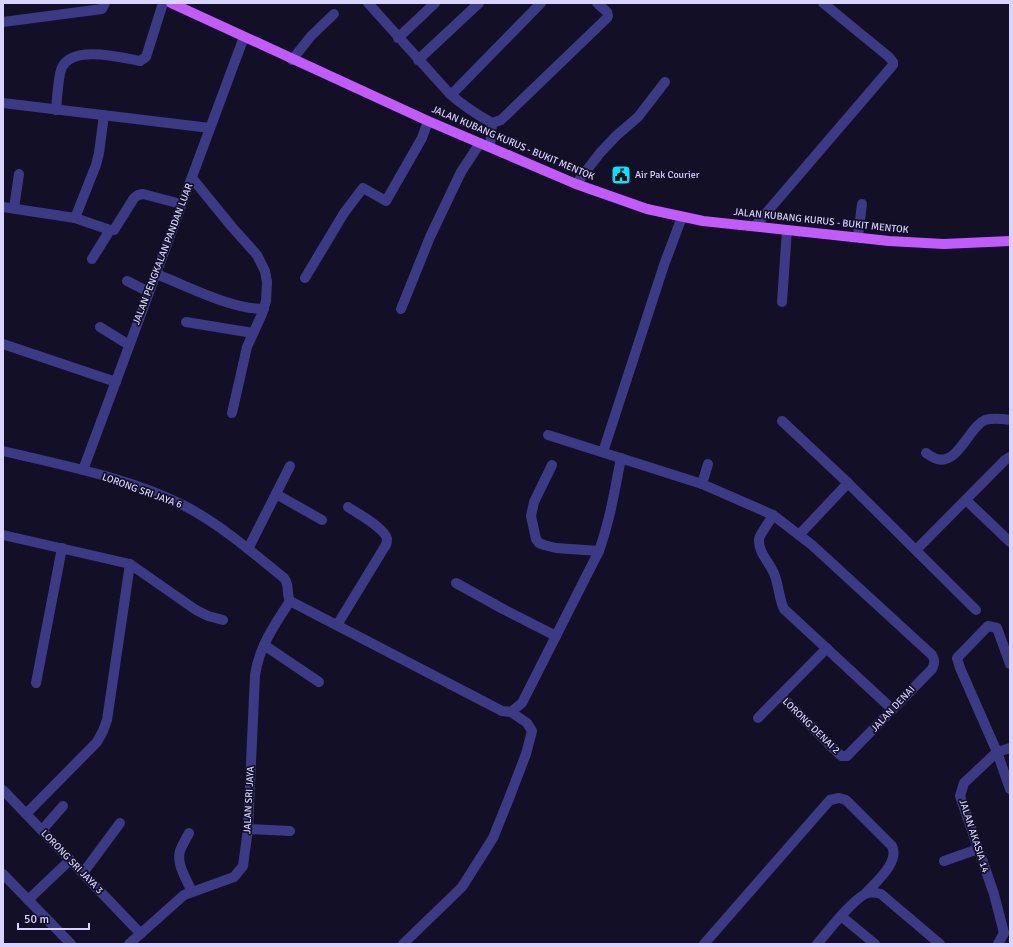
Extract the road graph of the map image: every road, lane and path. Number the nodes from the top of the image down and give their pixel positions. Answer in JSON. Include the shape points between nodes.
{"nodes":[{"id":1,"x":105,"y":3,"type":"edge"},
{"id":2,"x":163,"y":3,"type":"edge"},
{"id":3,"x":171,"y":3,"type":"edge"},
{"id":4,"x":368,"y":3,"type":"edge"},
{"id":5,"x":435,"y":3,"type":"edge"},
{"id":6,"x":479,"y":3,"type":"edge"},
{"id":7,"x":541,"y":3,"type":"edge"},
{"id":8,"x":597,"y":3,"type":"edge"},
{"id":9,"x":825,"y":5,"type":"edge"},
{"id":10,"x":334,"y":14,"type":"dead end"},
{"id":11,"x":3,"y":22,"type":"edge"},
{"id":12,"x":244,"y":37,"type":"junction"},
{"id":13,"x":398,"y":38,"type":"junction"},
{"id":14,"x":292,"y":60,"type":"junction"},
{"id":15,"x":418,"y":60,"type":"junction"},
{"id":16,"x":665,"y":82,"type":"dead end"},
{"id":17,"x":451,"y":95,"type":"junction"},
{"id":18,"x":3,"y":104,"type":"edge"},
{"id":19,"x":56,"y":110,"type":"junction"},
{"id":20,"x":104,"y":115,"type":"junction"},
{"id":21,"x":428,"y":121,"type":"junction"},
{"id":22,"x":492,"y":123,"type":"junction"},
{"id":23,"x":210,"y":128,"type":"junction"},
{"id":24,"x":480,"y":143,"type":"junction"},
{"id":25,"x":490,"y":147,"type":"junction"},
{"id":26,"x":19,"y":174,"type":"dead end"},
{"id":27,"x":192,"y":178,"type":"junction"},
{"id":28,"x":576,"y":184,"type":"junction"},
{"id":29,"x":182,"y":204,"type":"junction"},
{"id":30,"x":862,"y":204,"type":"dead end"},
{"id":31,"x":3,"y":207,"type":"edge"},
{"id":32,"x":14,"y":208,"type":"junction"},
{"id":33,"x":684,"y":217,"type":"junction"},
{"id":34,"x":74,"y":218,"type":"junction"},
{"id":35,"x":755,"y":226,"type":"junction"},
{"id":36,"x":110,"y":230,"type":"junction"},
{"id":37,"x":787,"y":230,"type":"junction"},
{"id":38,"x":858,"y":236,"type":"junction"},
{"id":39,"x":1010,"y":240,"type":"edge"},
{"id":40,"x":92,"y":259,"type":"dead end"},
{"id":41,"x":156,"y":274,"type":"junction"},
{"id":42,"x":304,"y":278,"type":"dead end"},
{"id":43,"x":127,"y":281,"type":"dead end"},
{"id":44,"x":149,"y":292,"type":"junction"},
{"id":45,"x":782,"y":302,"type":"dead end"},
{"id":46,"x":264,"y":309,"type":"junction"},
{"id":47,"x":401,"y":309,"type":"dead end"},
{"id":48,"x":186,"y":322,"type":"dead end"},
{"id":49,"x":100,"y":327,"type":"dead end"},
{"id":50,"x":253,"y":333,"type":"junction"},
{"id":51,"x":3,"y":344,"type":"edge"},
{"id":52,"x":129,"y":345,"type":"junction"},
{"id":53,"x":116,"y":382,"type":"junction"},
{"id":54,"x":232,"y":413,"type":"dead end"},
{"id":55,"x":1010,"y":420,"type":"edge"},
{"id":56,"x":782,"y":421,"type":"dead end"},
{"id":57,"x":548,"y":435,"type":"dead end"},
{"id":58,"x":3,"y":450,"type":"edge"},
{"id":59,"x":603,"y":452,"type":"junction"},
{"id":60,"x":926,"y":453,"type":"dead end"},
{"id":61,"x":1010,"y":457,"type":"edge"},
{"id":62,"x":621,"y":458,"type":"junction"},
{"id":63,"x":708,"y":464,"type":"dead end"},
{"id":64,"x":552,"y":465,"type":"dead end"},
{"id":65,"x":290,"y":466,"type":"dead end"},
{"id":66,"x":83,"y":470,"type":"junction"},
{"id":67,"x":848,"y":483,"type":"junction"},
{"id":68,"x":702,"y":484,"type":"junction"},
{"id":69,"x":276,"y":494,"type":"junction"},
{"id":70,"x":966,"y":500,"type":"junction"},
{"id":71,"x":348,"y":507,"type":"dead end"},
{"id":72,"x":773,"y":515,"type":"junction"},
{"id":73,"x":322,"y":520,"type":"dead end"},
{"id":74,"x":3,"y":535,"type":"edge"},
{"id":75,"x":799,"y":535,"type":"junction"},
{"id":76,"x":1010,"y":542,"type":"edge"},
{"id":77,"x":62,"y":548,"type":"junction"},
{"id":78,"x":248,"y":549,"type":"junction"},
{"id":79,"x":916,"y":550,"type":"junction"},
{"id":80,"x":599,"y":551,"type":"junction"},
{"id":81,"x":130,"y":564,"type":"junction"},
{"id":82,"x":456,"y":583,"type":"dead end"},
{"id":83,"x":290,"y":601,"type":"junction"},
{"id":84,"x":976,"y":610,"type":"dead end"},
{"id":85,"x":223,"y":620,"type":"dead end"},
{"id":86,"x":337,"y":626,"type":"junction"},
{"id":87,"x":556,"y":636,"type":"junction"},
{"id":88,"x":264,"y":645,"type":"junction"},
{"id":89,"x":827,"y":648,"type":"junction"},
{"id":90,"x":1010,"y":664,"type":"edge"},
{"id":91,"x":319,"y":682,"type":"dead end"},
{"id":92,"x":36,"y":683,"type":"dead end"},
{"id":93,"x":780,"y":696,"type":"junction"},
{"id":94,"x":892,"y":709,"type":"junction"},
{"id":95,"x":514,"y":715,"type":"junction"},
{"id":96,"x":758,"y":718,"type":"dead end"},
{"id":97,"x":1010,"y":748,"type":"edge"},
{"id":98,"x":997,"y":752,"type":"junction"},
{"id":99,"x":842,"y":756,"type":"joint"},
{"id":100,"x":1010,"y":789,"type":"edge"},
{"id":101,"x":3,"y":790,"type":"edge"},
{"id":102,"x":63,"y":806,"type":"dead end"},
{"id":103,"x":26,"y":814,"type":"junction"},
{"id":104,"x":120,"y":822,"type":"dead end"},
{"id":105,"x":248,"y":829,"type":"junction"},
{"id":106,"x":42,"y":830,"type":"junction"},
{"id":107,"x":290,"y":831,"type":"dead end"},
{"id":108,"x":189,"y":833,"type":"dead end"},
{"id":109,"x":978,"y":849,"type":"junction"},
{"id":110,"x":70,"y":860,"type":"junction"},
{"id":111,"x":944,"y":861,"type":"dead end"},
{"id":112,"x":83,"y":873,"type":"junction"},
{"id":113,"x":3,"y":874,"type":"edge"},
{"id":114,"x":192,"y":892,"type":"junction"},
{"id":115,"x":866,"y":893,"type":"junction"},
{"id":116,"x":28,"y":900,"type":"junction"},
{"id":117,"x":842,"y":916,"type":"junction"},
{"id":118,"x":141,"y":934,"type":"junction"},
{"id":119,"x":72,"y":944,"type":"edge"},
{"id":120,"x":130,"y":944,"type":"edge"},
{"id":121,"x":402,"y":944,"type":"edge"},
{"id":122,"x":704,"y":944,"type":"edge"},
{"id":123,"x":817,"y":944,"type":"edge"},
{"id":124,"x":875,"y":944,"type":"edge"},
{"id":125,"x":940,"y":944,"type":"edge"},
{"id":126,"x":998,"y":944,"type":"edge"}],
"edges":[{"from":1,"to":11,"type":"street","via":[[102,9]]},
{"from":2,"to":19,"type":"street","via":[[146,57],[140,61],[88,54],[74,56],[61,70]]},
{"from":3,"to":12,"type":"main road","name":"JALAN KUBANG KURUS - BUKIT MENTOK"},
{"from":4,"to":13,"type":"street"},
{"from":5,"to":13,"type":"street"},
{"from":6,"to":15,"type":"street"},
{"from":7,"to":17,"type":"street"},
{"from":8,"to":22,"type":"street","via":[[607,12],[607,18],[501,120]]},
{"from":9,"to":35,"type":"street","via":[[889,57],[893,66]]},
{"from":10,"to":14,"type":"street","via":[[311,36]]},
{"from":12,"to":14,"type":"main road","name":"JALAN KUBANG KURUS - BUKIT MENTOK"},
{"from":12,"to":23,"type":"street","name":"JALAN PENGKALAN PANDAN LUAR"},
{"from":13,"to":15,"type":"street"},
{"from":14,"to":21,"type":"main road","name":"JALAN KUBANG KURUS - BUKIT MENTOK"},
{"from":15,"to":17,"type":"street"},
{"from":16,"to":28,"type":"street","via":[[638,117],[600,152]]},
{"from":17,"to":22,"type":"street"},
{"from":18,"to":19,"type":"street"},
{"from":19,"to":20,"type":"street"},
{"from":20,"to":23,"type":"street"},
{"from":20,"to":34,"type":"street","via":[[96,164]]},
{"from":21,"to":24,"type":"main road","name":"JALAN KUBANG KURUS - BUKIT MENTOK"},
{"from":21,"to":42,"type":"street","via":[[422,138],[386,202],[363,188],[344,213]]},
{"from":22,"to":25,"type":"street"},
{"from":23,"to":27,"type":"street","name":"JALAN PENGKALAN PANDAN LUAR"},
{"from":24,"to":25,"type":"main road","name":"JALAN KUBANG KURUS - BUKIT MENTOK"},
{"from":24,"to":47,"type":"street","via":[[461,172],[430,237]]},
{"from":25,"to":28,"type":"main road","name":"JALAN KUBANG KURUS - BUKIT MENTOK"},
{"from":26,"to":32,"type":"street"},
{"from":27,"to":29,"type":"street","name":"JALAN PENGKALAN PANDAN LUAR"},
{"from":27,"to":46,"type":"street","via":[[257,255],[267,282]]},
{"from":28,"to":33,"type":"main road","name":"JALAN KUBANG KURUS - BUKIT MENTOK","via":[[647,209]]},
{"from":29,"to":36,"type":"street","via":[[144,194],[138,195],[114,230]]},
{"from":29,"to":41,"type":"street","name":"JALAN PENGKALAN PANDAN LUAR"},
{"from":30,"to":38,"type":"street"},
{"from":31,"to":32,"type":"street"},
{"from":32,"to":34,"type":"street"},
{"from":33,"to":35,"type":"main road","name":"JALAN KUBANG KURUS - BUKIT MENTOK"},
{"from":33,"to":59,"type":"street","via":[[664,265]]},
{"from":34,"to":36,"type":"street"},
{"from":35,"to":37,"type":"main road","name":"JALAN KUBANG KURUS - BUKIT MENTOK"},
{"from":36,"to":40,"type":"street"},
{"from":37,"to":38,"type":"main road","name":"JALAN KUBANG KURUS - BUKIT MENTOK"},
{"from":37,"to":45,"type":"street"},
{"from":38,"to":39,"type":"main road","name":"JALAN KUBANG KURUS - BUKIT MENTOK","via":[[889,241],[944,244]]},
{"from":41,"to":44,"type":"street","name":"JALAN PENGKALAN PANDAN LUAR"},
{"from":41,"to":46,"type":"street","via":[[227,302],[247,308]]},
{"from":43,"to":44,"type":"street"},
{"from":44,"to":52,"type":"street","name":"JALAN PENGKALAN PANDAN LUAR"},
{"from":46,"to":50,"type":"street"},
{"from":48,"to":50,"type":"street"},
{"from":49,"to":52,"type":"street"},
{"from":50,"to":54,"type":"street","via":[[247,347]]},
{"from":51,"to":53,"type":"street"},
{"from":52,"to":53,"type":"street","name":"JALAN PENGKALAN PANDAN LUAR"},
{"from":53,"to":66,"type":"street","name":"JALAN PENGKALAN PANDAN LUAR"},
{"from":55,"to":60,"type":"street","via":[[986,420],[978,425],[960,448],[945,459],[937,459]]},
{"from":56,"to":67,"type":"street"},
{"from":57,"to":59,"type":"street"},
{"from":58,"to":66,"type":"street","name":"LORONG SRI JAYA 6"},
{"from":59,"to":62,"type":"street"},
{"from":61,"to":70,"type":"street"},
{"from":62,"to":68,"type":"street"},
{"from":62,"to":80,"type":"street","via":[[608,524]]},
{"from":63,"to":68,"type":"street"},
{"from":64,"to":80,"type":"street","via":[[534,502],[531,516],[536,539],[544,546]]},
{"from":65,"to":69,"type":"street"},
{"from":66,"to":78,"type":"street","name":"LORONG SRI JAYA 6","via":[[142,488],[184,506]]},
{"from":67,"to":75,"type":"street"},
{"from":67,"to":79,"type":"street"},
{"from":68,"to":72,"type":"street"},
{"from":69,"to":73,"type":"street"},
{"from":69,"to":78,"type":"street"},
{"from":70,"to":76,"type":"street"},
{"from":70,"to":79,"type":"street"},
{"from":71,"to":86,"type":"street","via":[[380,528],[387,538],[384,548]]},
{"from":72,"to":75,"type":"street"},
{"from":72,"to":89,"type":"street","via":[[759,538],[762,553],[775,574],[784,609]]},
{"from":74,"to":77,"type":"street"},
{"from":75,"to":94,"type":"street","name":"JALAN DENAI","via":[[855,583],[935,660],[932,669]]},
{"from":77,"to":81,"type":"street"},
{"from":77,"to":92,"type":"street"},
{"from":78,"to":83,"type":"street","name":"LORONG SRI JAYA 6","via":[[284,578]]},
{"from":79,"to":84,"type":"street"},
{"from":80,"to":87,"type":"street"},
{"from":81,"to":85,"type":"street","via":[[196,610]]},
{"from":81,"to":103,"type":"street","via":[[107,720],[103,731],[97,742]]},
{"from":82,"to":87,"type":"street"},
{"from":83,"to":86,"type":"street"},
{"from":83,"to":88,"type":"street","name":"JALAN SRI JAYA"},
{"from":86,"to":95,"type":"street"},
{"from":87,"to":95,"type":"street"},
{"from":88,"to":91,"type":"street"},
{"from":88,"to":105,"type":"street","name":"JALAN SRI JAYA","via":[[255,675]]},
{"from":89,"to":93,"type":"street"},
{"from":89,"to":94,"type":"street"},
{"from":90,"to":98,"type":"street","via":[[997,628],[988,626],[958,658]]},
{"from":93,"to":96,"type":"street"},
{"from":93,"to":99,"type":"street","name":"LORONG DENAI 2"},
{"from":94,"to":99,"type":"street","name":"JALAN DENAI","via":[[849,755]]},
{"from":95,"to":121,"type":"street","via":[[527,723],[532,731],[531,739],[492,838],[462,887]]},
{"from":97,"to":98,"type":"street","name":"JALAN AKASIA 14"},
{"from":98,"to":100,"type":"street"},
{"from":98,"to":109,"type":"street","name":"JALAN AKASIA 14","via":[[964,783],[960,796]]},
{"from":101,"to":103,"type":"street","name":"LORONG SRI JAYA 3"},
{"from":102,"to":106,"type":"street"},
{"from":103,"to":106,"type":"street","name":"LORONG SRI JAYA 3"},
{"from":104,"to":112,"type":"street"},
{"from":105,"to":107,"type":"street"},
{"from":105,"to":114,"type":"street","name":"JALAN SRI JAYA","via":[[245,859],[239,872],[229,880]]},
{"from":106,"to":110,"type":"street","name":"LORONG SRI JAYA 3"},
{"from":108,"to":114,"type":"street","via":[[180,852],[180,858]]},
{"from":109,"to":111,"type":"street"},
{"from":109,"to":126,"type":"street","name":"JALAN AKASIA 14","via":[[1004,933]]},
{"from":110,"to":112,"type":"street","name":"LORONG SRI JAYA 3"},
{"from":110,"to":116,"type":"street"},
{"from":112,"to":118,"type":"street","name":"LORONG SRI JAYA 3"},
{"from":113,"to":116,"type":"street"},
{"from":114,"to":118,"type":"street","name":"JALAN SRI JAYA","via":[[177,900]]},
{"from":115,"to":117,"type":"street"},
{"from":115,"to":122,"type":"street","via":[[889,867],[894,851],[846,800],[830,800]]},
{"from":115,"to":125,"type":"street","via":[[881,894]]},
{"from":116,"to":119,"type":"street"},
{"from":117,"to":123,"type":"street"},
{"from":117,"to":124,"type":"street"},
{"from":118,"to":120,"type":"street","name":"JALAN SRI JAYA"}]}
